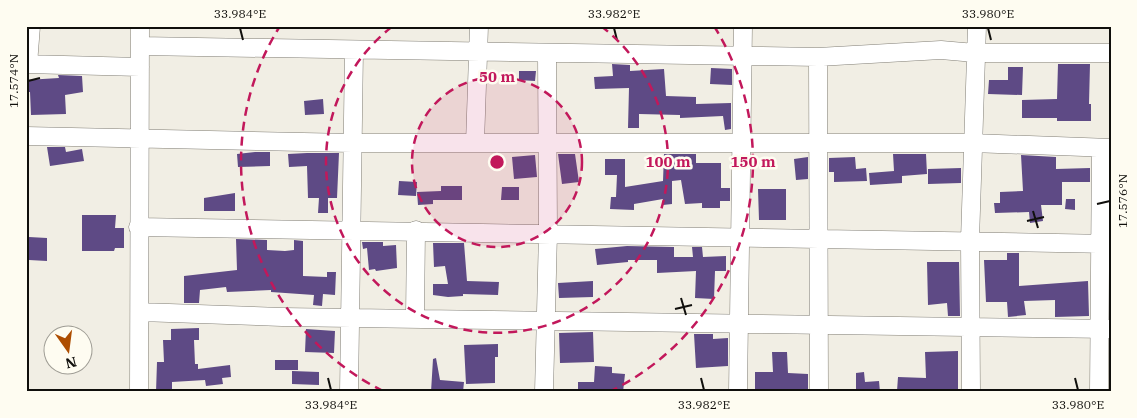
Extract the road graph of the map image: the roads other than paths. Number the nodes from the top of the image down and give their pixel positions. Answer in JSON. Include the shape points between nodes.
{"nodes":[{"id":1,"x":31,"y":26,"type":"edge"},
{"id":2,"x":140,"y":26,"type":"edge"},
{"id":3,"x":479,"y":26,"type":"edge"},
{"id":4,"x":743,"y":26,"type":"edge"},
{"id":5,"x":977,"y":26,"type":"edge"},
{"id":6,"x":140,"y":46,"type":"junction"},
{"id":7,"x":354,"y":50,"type":"junction"},
{"id":8,"x":478,"y":52,"type":"junction"},
{"id":9,"x":976,"y":53,"type":"junction"},
{"id":10,"x":1111,"y":53,"type":"edge"},
{"id":11,"x":547,"y":54,"type":"junction"},
{"id":12,"x":743,"y":56,"type":"junction"},
{"id":13,"x":818,"y":57,"type":"junction"},
{"id":14,"x":27,"y":64,"type":"edge"},
{"id":15,"x":140,"y":67,"type":"junction"},
{"id":16,"x":26,"y":136,"type":"edge"},
{"id":17,"x":140,"y":138,"type":"junction"},
{"id":18,"x":352,"y":143,"type":"junction"},
{"id":19,"x":475,"y":143,"type":"junction"},
{"id":20,"x":818,"y":143,"type":"junction"},
{"id":21,"x":547,"y":144,"type":"junction"},
{"id":22,"x":742,"y":144,"type":"junction"},
{"id":23,"x":972,"y":144,"type":"junction"},
{"id":24,"x":1106,"y":148,"type":"edge"},
{"id":25,"x":138,"y":227,"type":"junction"},
{"id":26,"x":352,"y":229,"type":"junction"},
{"id":27,"x":416,"y":230,"type":"junction"},
{"id":28,"x":548,"y":233,"type":"junction"},
{"id":29,"x":740,"y":236,"type":"junction"},
{"id":30,"x":818,"y":238,"type":"junction"},
{"id":31,"x":970,"y":240,"type":"junction"},
{"id":32,"x":1105,"y":244,"type":"edge"},
{"id":33,"x":140,"y":312,"type":"junction"},
{"id":34,"x":351,"y":318,"type":"junction"},
{"id":35,"x":415,"y":318,"type":"junction"},
{"id":36,"x":546,"y":320,"type":"junction"},
{"id":37,"x":740,"y":322,"type":"junction"},
{"id":38,"x":819,"y":323,"type":"junction"},
{"id":39,"x":971,"y":326,"type":"junction"},
{"id":40,"x":1105,"y":329,"type":"edge"},
{"id":41,"x":139,"y":392,"type":"edge"},
{"id":42,"x":349,"y":392,"type":"edge"},
{"id":43,"x":544,"y":392,"type":"edge"},
{"id":44,"x":738,"y":392,"type":"edge"},
{"id":45,"x":819,"y":392,"type":"edge"},
{"id":46,"x":972,"y":392,"type":"edge"},
{"id":47,"x":1099,"y":392,"type":"edge"}],
"edges":[{"from":1,"to":14,"type":"street"},
{"from":2,"to":6,"type":"street"},
{"from":3,"to":8,"type":"street"},
{"from":4,"to":12,"type":"street"},
{"from":5,"to":9,"type":"street"},
{"from":6,"to":7,"type":"street"},
{"from":6,"to":15,"type":"street"},
{"from":7,"to":8,"type":"street"},
{"from":7,"to":18,"type":"street"},
{"from":8,"to":11,"type":"street"},
{"from":8,"to":19,"type":"street"},
{"from":9,"to":10,"type":"street"},
{"from":9,"to":13,"type":"street","via":[[941,50]]},
{"from":9,"to":23,"type":"street"},
{"from":11,"to":12,"type":"street"},
{"from":11,"to":21,"type":"street"},
{"from":12,"to":13,"type":"street"},
{"from":12,"to":22,"type":"street"},
{"from":13,"to":20,"type":"street"},
{"from":14,"to":15,"type":"street"},
{"from":15,"to":17,"type":"street"},
{"from":16,"to":17,"type":"street"},
{"from":17,"to":18,"type":"street"},
{"from":17,"to":25,"type":"street"},
{"from":18,"to":19,"type":"street"},
{"from":18,"to":26,"type":"street"},
{"from":19,"to":21,"type":"street"},
{"from":20,"to":22,"type":"street"},
{"from":20,"to":23,"type":"street"},
{"from":20,"to":30,"type":"street"},
{"from":21,"to":22,"type":"street"},
{"from":21,"to":28,"type":"street"},
{"from":22,"to":29,"type":"street"},
{"from":23,"to":24,"type":"street"},
{"from":23,"to":31,"type":"street"},
{"from":24,"to":32,"type":"street"},
{"from":25,"to":26,"type":"street"},
{"from":25,"to":33,"type":"street"},
{"from":26,"to":27,"type":"street"},
{"from":26,"to":34,"type":"street"},
{"from":27,"to":28,"type":"street"},
{"from":27,"to":35,"type":"street"},
{"from":28,"to":29,"type":"street"},
{"from":28,"to":36,"type":"street"},
{"from":29,"to":30,"type":"street"},
{"from":29,"to":37,"type":"street"},
{"from":30,"to":31,"type":"street"},
{"from":30,"to":38,"type":"street"},
{"from":31,"to":32,"type":"street"},
{"from":31,"to":39,"type":"street"},
{"from":32,"to":40,"type":"street"},
{"from":33,"to":34,"type":"street"},
{"from":33,"to":41,"type":"street"},
{"from":34,"to":35,"type":"street"},
{"from":34,"to":42,"type":"street"},
{"from":35,"to":36,"type":"street"},
{"from":36,"to":37,"type":"street"},
{"from":36,"to":43,"type":"street"},
{"from":37,"to":38,"type":"street"},
{"from":37,"to":44,"type":"street"},
{"from":38,"to":39,"type":"street"},
{"from":38,"to":45,"type":"street"},
{"from":39,"to":40,"type":"street"},
{"from":39,"to":46,"type":"street"},
{"from":40,"to":47,"type":"street"}]}
